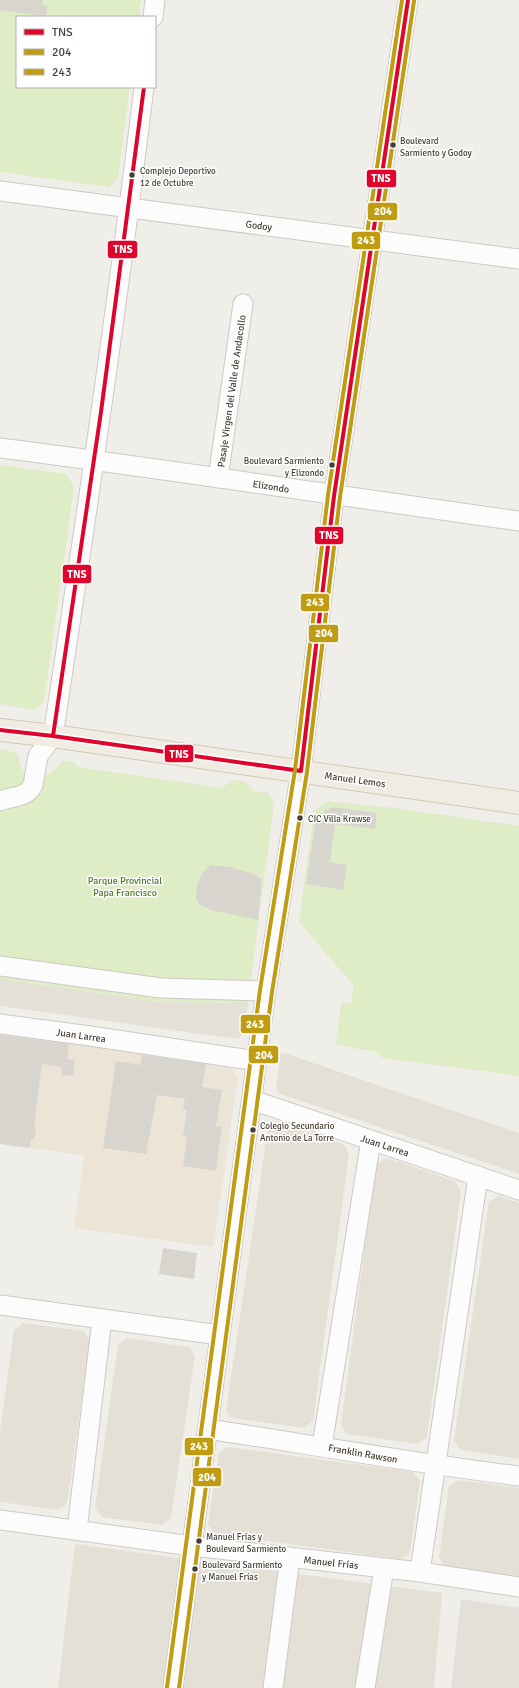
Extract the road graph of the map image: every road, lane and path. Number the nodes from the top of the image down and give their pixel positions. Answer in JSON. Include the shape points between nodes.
{"nodes":[{"id":1,"x":155,"y":0,"type":"edge"},
{"id":2,"x":408,"y":0,"type":"edge"},
{"id":3,"x":153,"y":16,"type":"edge"},
{"id":4,"x":144,"y":88,"type":"edge"},
{"id":5,"x":0,"y":191,"type":"edge"},
{"id":6,"x":130,"y":209,"type":"junction"},
{"id":7,"x":373,"y":240,"type":"junction"},
{"id":8,"x":519,"y":259,"type":"edge"},
{"id":9,"x":243,"y":304,"type":"dead end"},
{"id":10,"x":0,"y":448,"type":"edge"},
{"id":11,"x":95,"y":460,"type":"junction"},
{"id":12,"x":218,"y":478,"type":"junction"},
{"id":13,"x":334,"y":496,"type":"junction"},
{"id":14,"x":519,"y":521,"type":"edge"},
{"id":15,"x":0,"y":730,"type":"edge"},
{"id":16,"x":53,"y":736,"type":"junction"},
{"id":17,"x":301,"y":771,"type":"junction"},
{"id":18,"x":0,"y":801,"type":"edge"},
{"id":19,"x":519,"y":803,"type":"edge"},
{"id":20,"x":0,"y":966,"type":"edge"},
{"id":21,"x":266,"y":991,"type":"junction"},
{"id":22,"x":0,"y":1024,"type":"edge"},
{"id":23,"x":257,"y":1061,"type":"junction"},
{"id":24,"x":252,"y":1100,"type":"junction"},
{"id":25,"x":371,"y":1140,"type":"junction"},
{"id":26,"x":478,"y":1176,"type":"junction"},
{"id":27,"x":519,"y":1190,"type":"edge"},
{"id":28,"x":0,"y":1305,"type":"edge"},
{"id":29,"x":102,"y":1319,"type":"junction"},
{"id":30,"x":220,"y":1335,"type":"junction"},
{"id":31,"x":208,"y":1429,"type":"junction"},
{"id":32,"x":322,"y":1446,"type":"junction"},
{"id":33,"x":435,"y":1466,"type":"junction"},
{"id":34,"x":519,"y":1476,"type":"edge"},
{"id":35,"x":0,"y":1520,"type":"edge"},
{"id":36,"x":77,"y":1530,"type":"junction"},
{"id":37,"x":192,"y":1546,"type":"junction"},
{"id":38,"x":290,"y":1557,"type":"junction"},
{"id":39,"x":384,"y":1568,"type":"junction"},
{"id":40,"x":420,"y":1572,"type":"junction"},
{"id":41,"x":519,"y":1587,"type":"edge"},
{"id":42,"x":173,"y":1688,"type":"edge"},
{"id":43,"x":273,"y":1688,"type":"edge"},
{"id":44,"x":365,"y":1688,"type":"edge"}],
"edges":[{"from":1,"to":3,"type":"street"},
{"from":2,"to":7,"type":"street"},
{"from":4,"to":6,"type":"street"},
{"from":5,"to":6,"type":"street","name":"Godoy"},
{"from":6,"to":7,"type":"street","name":"Godoy"},
{"from":6,"to":11,"type":"street"},
{"from":7,"to":8,"type":"street","name":"Godoy"},
{"from":7,"to":13,"type":"street"},
{"from":9,"to":12,"type":"street","name":"Pasaje Virgen del Valle de Andacollo"},
{"from":10,"to":11,"type":"street","name":"Elizondo"},
{"from":11,"to":12,"type":"street","name":"Elizondo"},
{"from":11,"to":16,"type":"street"},
{"from":12,"to":13,"type":"street","name":"Elizondo"},
{"from":13,"to":14,"type":"street","name":"Elizondo"},
{"from":13,"to":17,"type":"street"},
{"from":15,"to":16,"type":"main road","name":"Manuel Lemos"},
{"from":16,"to":17,"type":"main road","name":"Manuel Lemos"},
{"from":16,"to":18,"type":"street","via":[[38,756],[36,772],[28,793]]},
{"from":17,"to":19,"type":"main road","name":"Manuel Lemos"},
{"from":17,"to":21,"type":"street"},
{"from":20,"to":21,"type":"street","via":[[161,988]]},
{"from":21,"to":23,"type":"street"},
{"from":22,"to":23,"type":"street","name":"Juan Larrea"},
{"from":23,"to":24,"type":"street"},
{"from":24,"to":25,"type":"street","name":"Juan Larrea"},
{"from":24,"to":30,"type":"street"},
{"from":25,"to":26,"type":"street","name":"Juan Larrea"},
{"from":25,"to":32,"type":"street"},
{"from":26,"to":27,"type":"street","name":"Juan Larrea"},
{"from":26,"to":33,"type":"street"},
{"from":28,"to":29,"type":"street"},
{"from":29,"to":30,"type":"street"},
{"from":29,"to":36,"type":"street"},
{"from":30,"to":31,"type":"street"},
{"from":31,"to":32,"type":"street","name":"Franklin Rawson"},
{"from":31,"to":37,"type":"street"},
{"from":32,"to":33,"type":"street","name":"Franklin Rawson"},
{"from":33,"to":34,"type":"street","name":"Franklin Rawson"},
{"from":33,"to":40,"type":"street"},
{"from":35,"to":36,"type":"street","name":"Manuel Frías"},
{"from":36,"to":37,"type":"street","name":"Manuel Frías"},
{"from":37,"to":38,"type":"street","name":"Manuel Frías"},
{"from":37,"to":42,"type":"street"},
{"from":38,"to":39,"type":"street","name":"Manuel Frías"},
{"from":38,"to":43,"type":"street"},
{"from":39,"to":40,"type":"street","name":"Manuel Frías"},
{"from":39,"to":44,"type":"street"},
{"from":40,"to":41,"type":"street","name":"Manuel Frías"}]}
